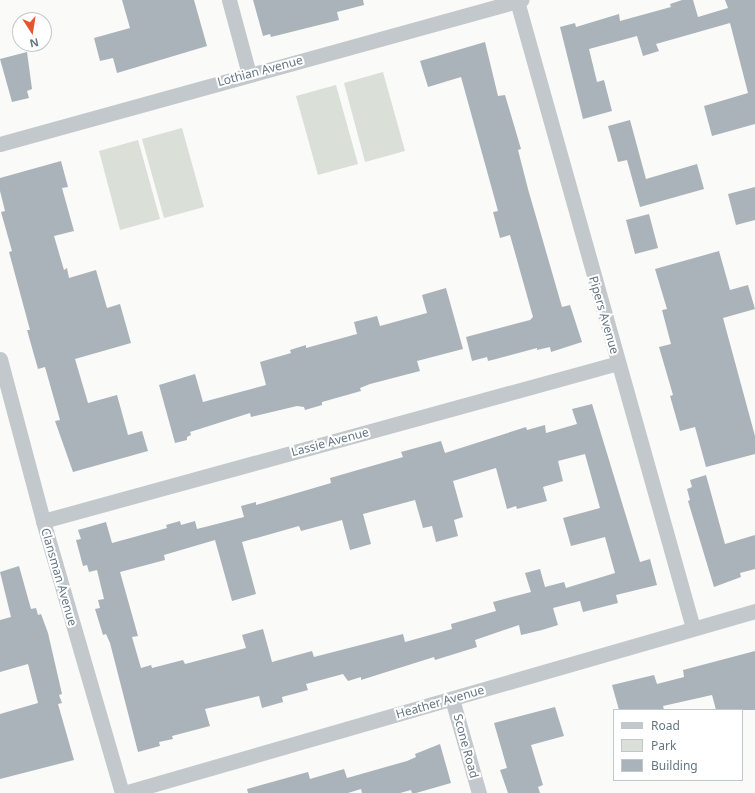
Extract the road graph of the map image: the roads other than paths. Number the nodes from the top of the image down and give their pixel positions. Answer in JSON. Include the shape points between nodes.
{"nodes":[{"id":1,"x":230,"y":0,"type":"edge"},
{"id":2,"x":519,"y":1,"type":"edge"},
{"id":3,"x":249,"y":74,"type":"junction"},
{"id":4,"x":0,"y":144,"type":"edge"},
{"id":5,"x":0,"y":359,"type":"edge"},
{"id":6,"x":618,"y":364,"type":"junction"},
{"id":7,"x":43,"y":521,"type":"junction"},
{"id":8,"x":755,"y":611,"type":"edge"},
{"id":9,"x":693,"y":628,"type":"junction"},
{"id":10,"x":452,"y":699,"type":"junction"},
{"id":11,"x":123,"y":793,"type":"edge"},
{"id":12,"x":478,"y":793,"type":"edge"}],
"edges":[{"from":1,"to":3,"type":"street"},
{"from":2,"to":3,"type":"street","name":"Lothian Avenue"},
{"from":2,"to":6,"type":"street","name":"Pipers Avenue"},
{"from":3,"to":4,"type":"street","name":"Lothian Avenue"},
{"from":5,"to":7,"type":"street","name":"Clansman Avenue"},
{"from":6,"to":7,"type":"street","name":"Lassie Avenue"},
{"from":6,"to":9,"type":"street","name":"Pipers Avenue"},
{"from":7,"to":11,"type":"street","name":"Clansman Avenue"},
{"from":8,"to":9,"type":"street","name":"Heather Avenue"},
{"from":9,"to":10,"type":"street","name":"Heather Avenue"},
{"from":10,"to":11,"type":"street","name":"Heather Avenue"},
{"from":10,"to":12,"type":"street","name":"Scone Road"}]}
